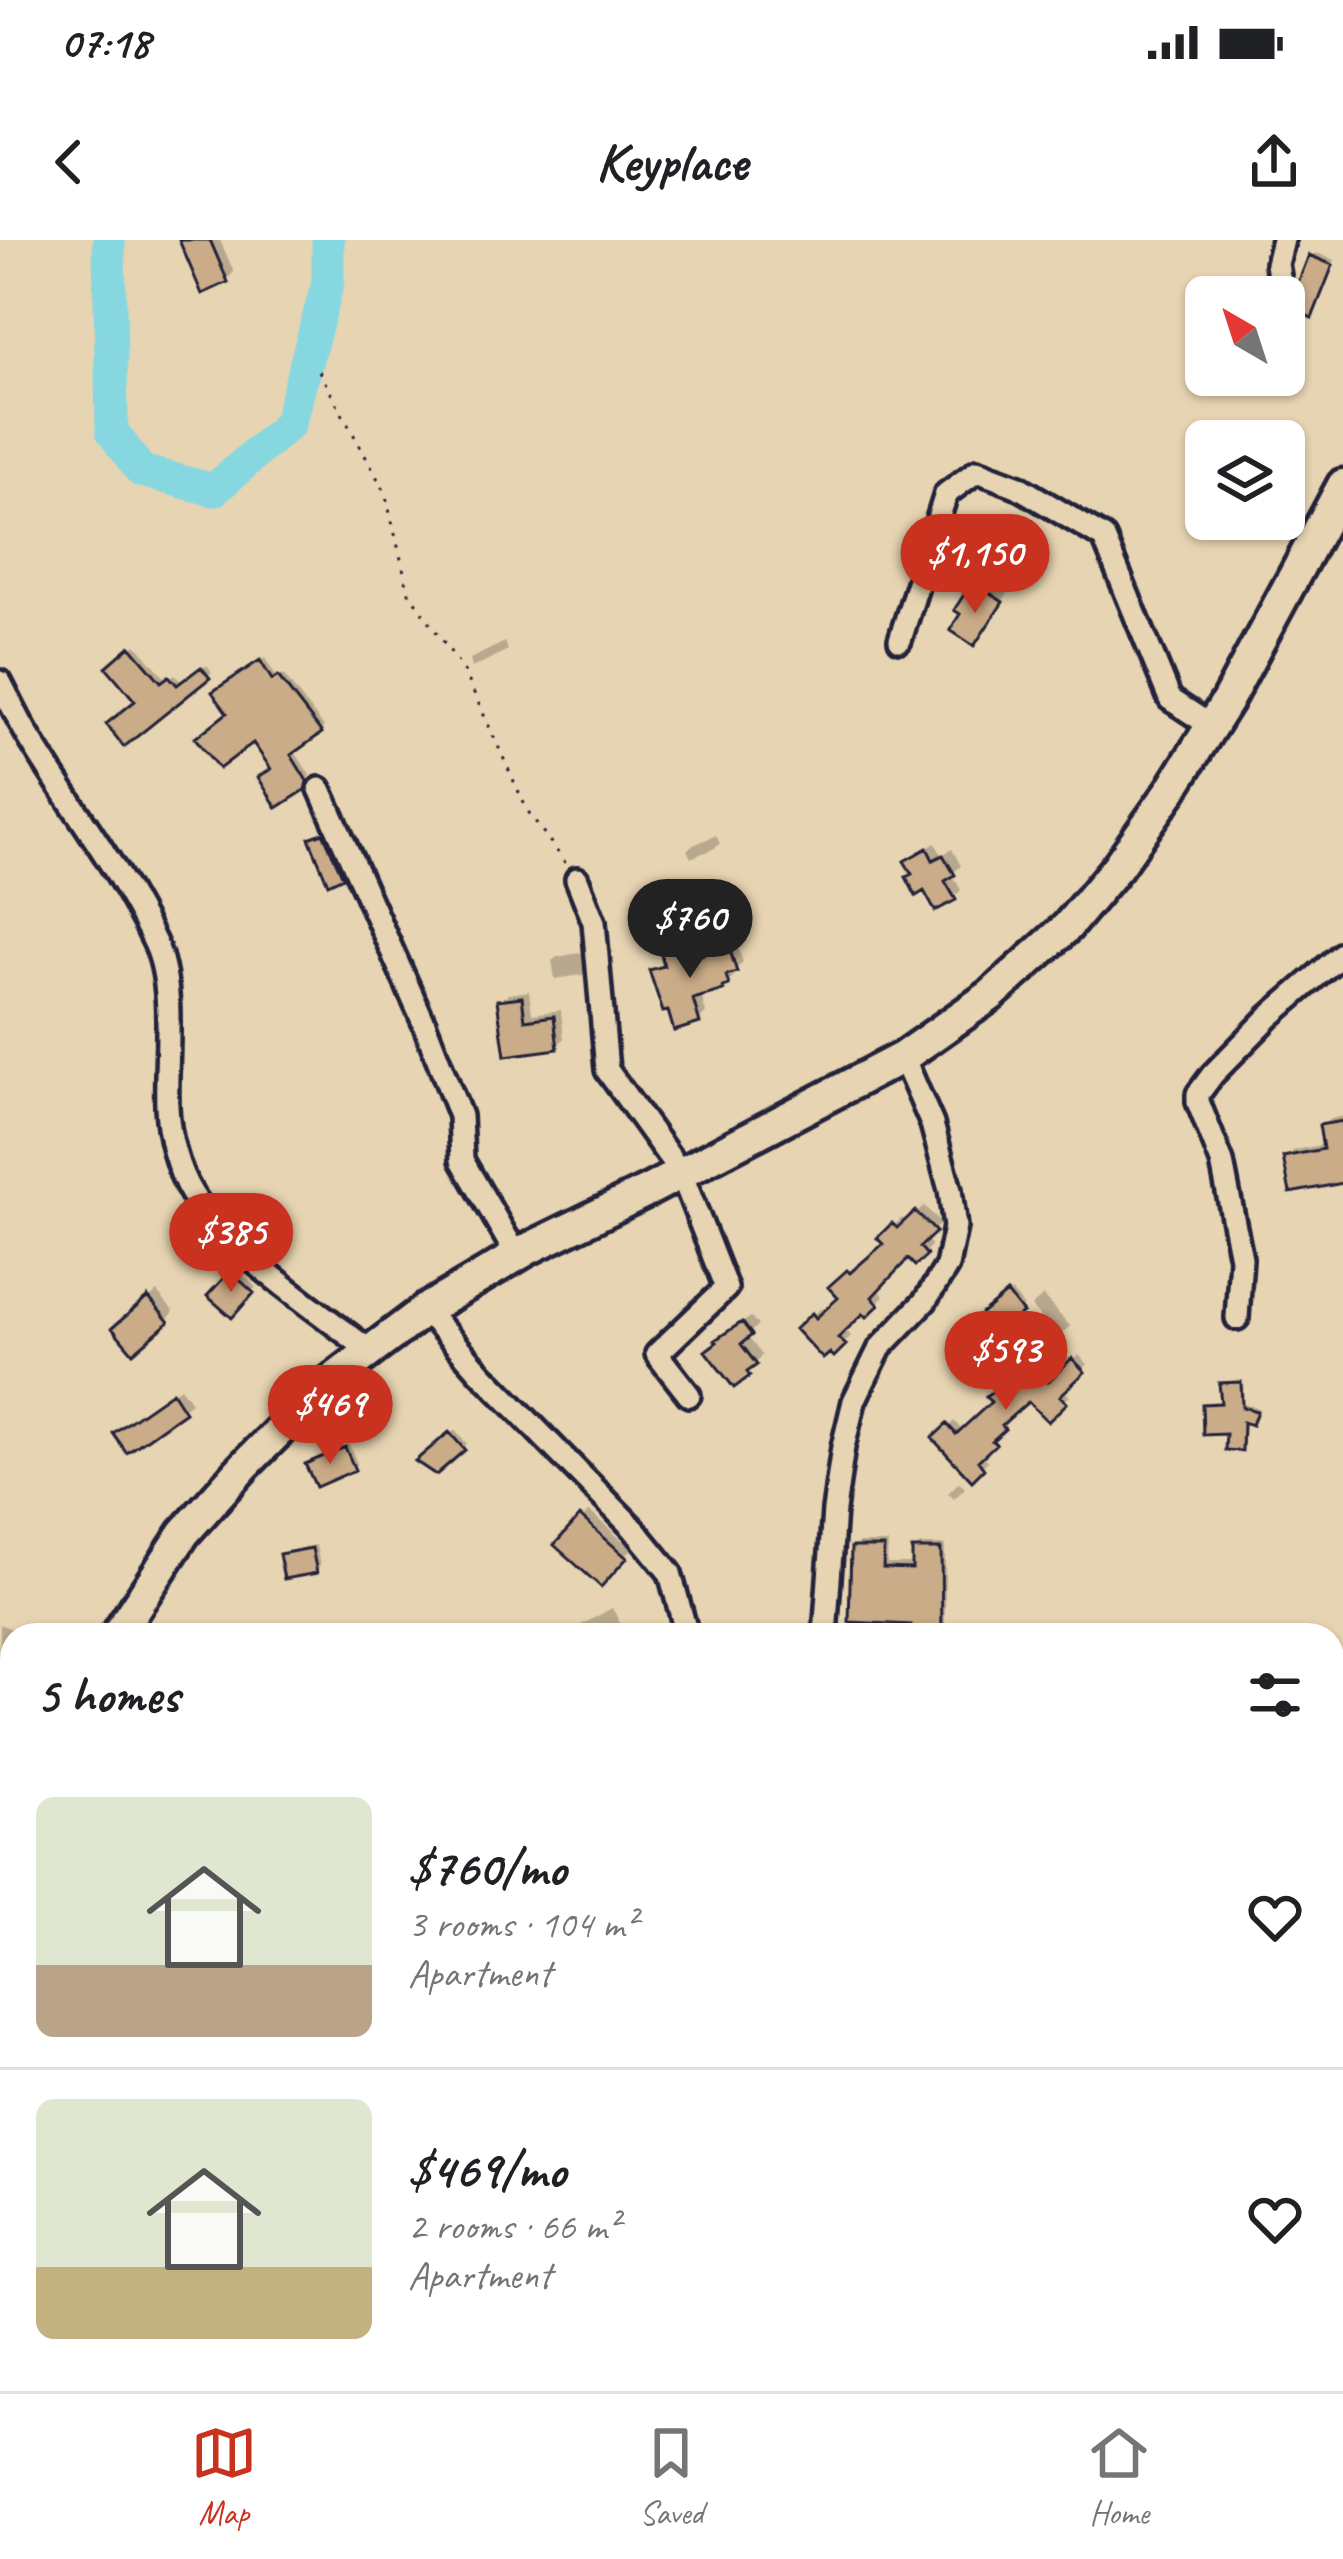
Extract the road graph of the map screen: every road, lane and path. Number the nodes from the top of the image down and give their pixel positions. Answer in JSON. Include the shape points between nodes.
{"nodes":[{"id":1,"x":1283,"y":240,"type":"edge"},
{"id":2,"x":1279,"y":276,"type":"edge"},
{"id":3,"x":319,"y":371,"type":"dead end"},
{"id":4,"x":1343,"y":485,"type":"edge"},
{"id":5,"x":900,"y":640,"type":"dead end"},
{"id":6,"x":0,"y":682,"type":"edge"},
{"id":7,"x":1211,"y":726,"type":"junction"},
{"id":8,"x":320,"y":789,"type":"dead end"},
{"id":9,"x":577,"y":879,"type":"joint"},
{"id":10,"x":1343,"y":953,"type":"edge"},
{"id":11,"x":903,"y":1058,"type":"junction"},
{"id":12,"x":681,"y":1174,"type":"junction"},
{"id":13,"x":517,"y":1256,"type":"junction"},
{"id":14,"x":424,"y":1310,"type":"junction"},
{"id":15,"x":1237,"y":1318,"type":"dead end"},
{"id":16,"x":371,"y":1352,"type":"junction"},
{"id":17,"x":689,"y":1395,"type":"dead end"},
{"id":18,"x":125,"y":1623,"type":"edge"},
{"id":19,"x":684,"y":1623,"type":"edge"},
{"id":20,"x":826,"y":1623,"type":"edge"}],
"edges":[{"from":1,"to":2,"type":"street"},
{"from":3,"to":9,"type":"path","via":[[385,492],[409,592],[464,671],[527,810]]},
{"from":4,"to":7,"type":"highway"},
{"from":5,"to":7,"type":"street","via":[[946,494],[977,471],[1104,538],[1170,699]]},
{"from":6,"to":16,"type":"street","via":[[157,945],[165,974],[166,1108],[190,1191],[245,1252]]},
{"from":7,"to":11,"type":"highway","via":[[1117,868],[1067,927]]},
{"from":8,"to":13,"type":"street","via":[[460,1116],[462,1160]]},
{"from":9,"to":12,"type":"street","via":[[595,922],[607,1070]]},
{"from":10,"to":15,"type":"street","via":[[1198,1094],[1241,1258]]},
{"from":11,"to":12,"type":"highway"},
{"from":11,"to":20,"type":"street","via":[[932,1124],[955,1227],[947,1266],[880,1348],[854,1401],[834,1510]]},
{"from":12,"to":13,"type":"highway"},
{"from":12,"to":17,"type":"street","via":[[726,1288],[657,1354]]},
{"from":13,"to":14,"type":"highway"},
{"from":14,"to":16,"type":"highway"},
{"from":14,"to":19,"type":"street","via":[[634,1529],[670,1573]]},
{"from":16,"to":18,"type":"highway","via":[[245,1465],[184,1533]]}]}
